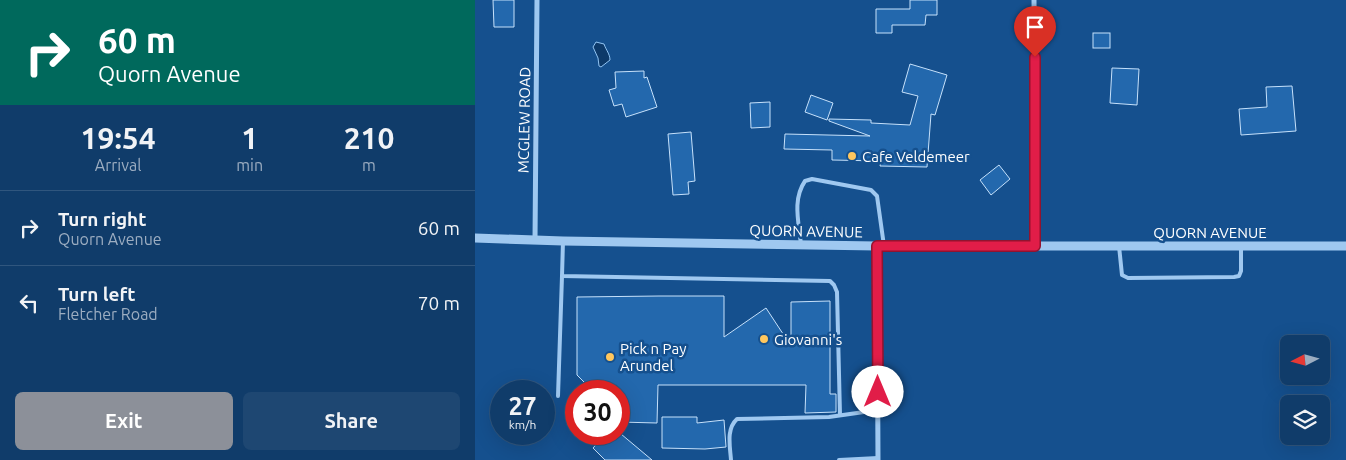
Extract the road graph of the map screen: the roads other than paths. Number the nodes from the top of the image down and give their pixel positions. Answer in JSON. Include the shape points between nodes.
{"nodes":[{"id":1,"x":537,"y":0,"type":"edge"},
{"id":2,"x":1034,"y":0,"type":"edge"},
{"id":3,"x":475,"y":238,"type":"edge"},
{"id":4,"x":535,"y":240,"type":"junction"},
{"id":5,"x":563,"y":241,"type":"junction"},
{"id":6,"x":801,"y":245,"type":"junction"},
{"id":7,"x":880,"y":246,"type":"junction"},
{"id":8,"x":1035,"y":246,"type":"junction"},
{"id":9,"x":1119,"y":246,"type":"junction"},
{"id":10,"x":1241,"y":246,"type":"junction"},
{"id":11,"x":1346,"y":246,"type":"edge"},
{"id":12,"x":563,"y":276,"type":"junction"},
{"id":13,"x":558,"y":396,"type":"dead end"},
{"id":14,"x":878,"y":410,"type":"junction"},
{"id":15,"x":840,"y":416,"type":"junction"},
{"id":16,"x":878,"y":459,"type":"edge"},
{"id":17,"x":731,"y":460,"type":"edge"},
{"id":18,"x":839,"y":460,"type":"edge"}],
"edges":[{"from":1,"to":4,"type":"street","name":"MCGLEW ROAD"},
{"from":2,"to":8,"type":"street"},
{"from":3,"to":4,"type":"street","name":"QUORN AVENUE"},
{"from":4,"to":5,"type":"street","name":"QUORN AVENUE"},
{"from":5,"to":6,"type":"street","name":"QUORN AVENUE"},
{"from":5,"to":12,"type":"lane"},
{"from":6,"to":7,"type":"street","name":"QUORN AVENUE"},
{"from":6,"to":7,"type":"lane","via":[[797,201],[805,181],[812,179],[871,190],[877,196]]},
{"from":7,"to":8,"type":"street","name":"QUORN AVENUE"},
{"from":7,"to":14,"type":"street"},
{"from":8,"to":9,"type":"street","name":"QUORN AVENUE"},
{"from":9,"to":10,"type":"street","name":"QUORN AVENUE"},
{"from":9,"to":10,"type":"lane","via":[[1122,275],[1128,278],[1239,276]]},
{"from":10,"to":11,"type":"street","name":"QUORN AVENUE"},
{"from":12,"to":13,"type":"lane"},
{"from":12,"to":15,"type":"lane","via":[[830,281],[837,292]]},
{"from":14,"to":15,"type":"lane"},
{"from":14,"to":16,"type":"street"},
{"from":15,"to":17,"type":"lane","via":[[737,419],[729,433]]},
{"from":16,"to":18,"type":"lane"}]}
